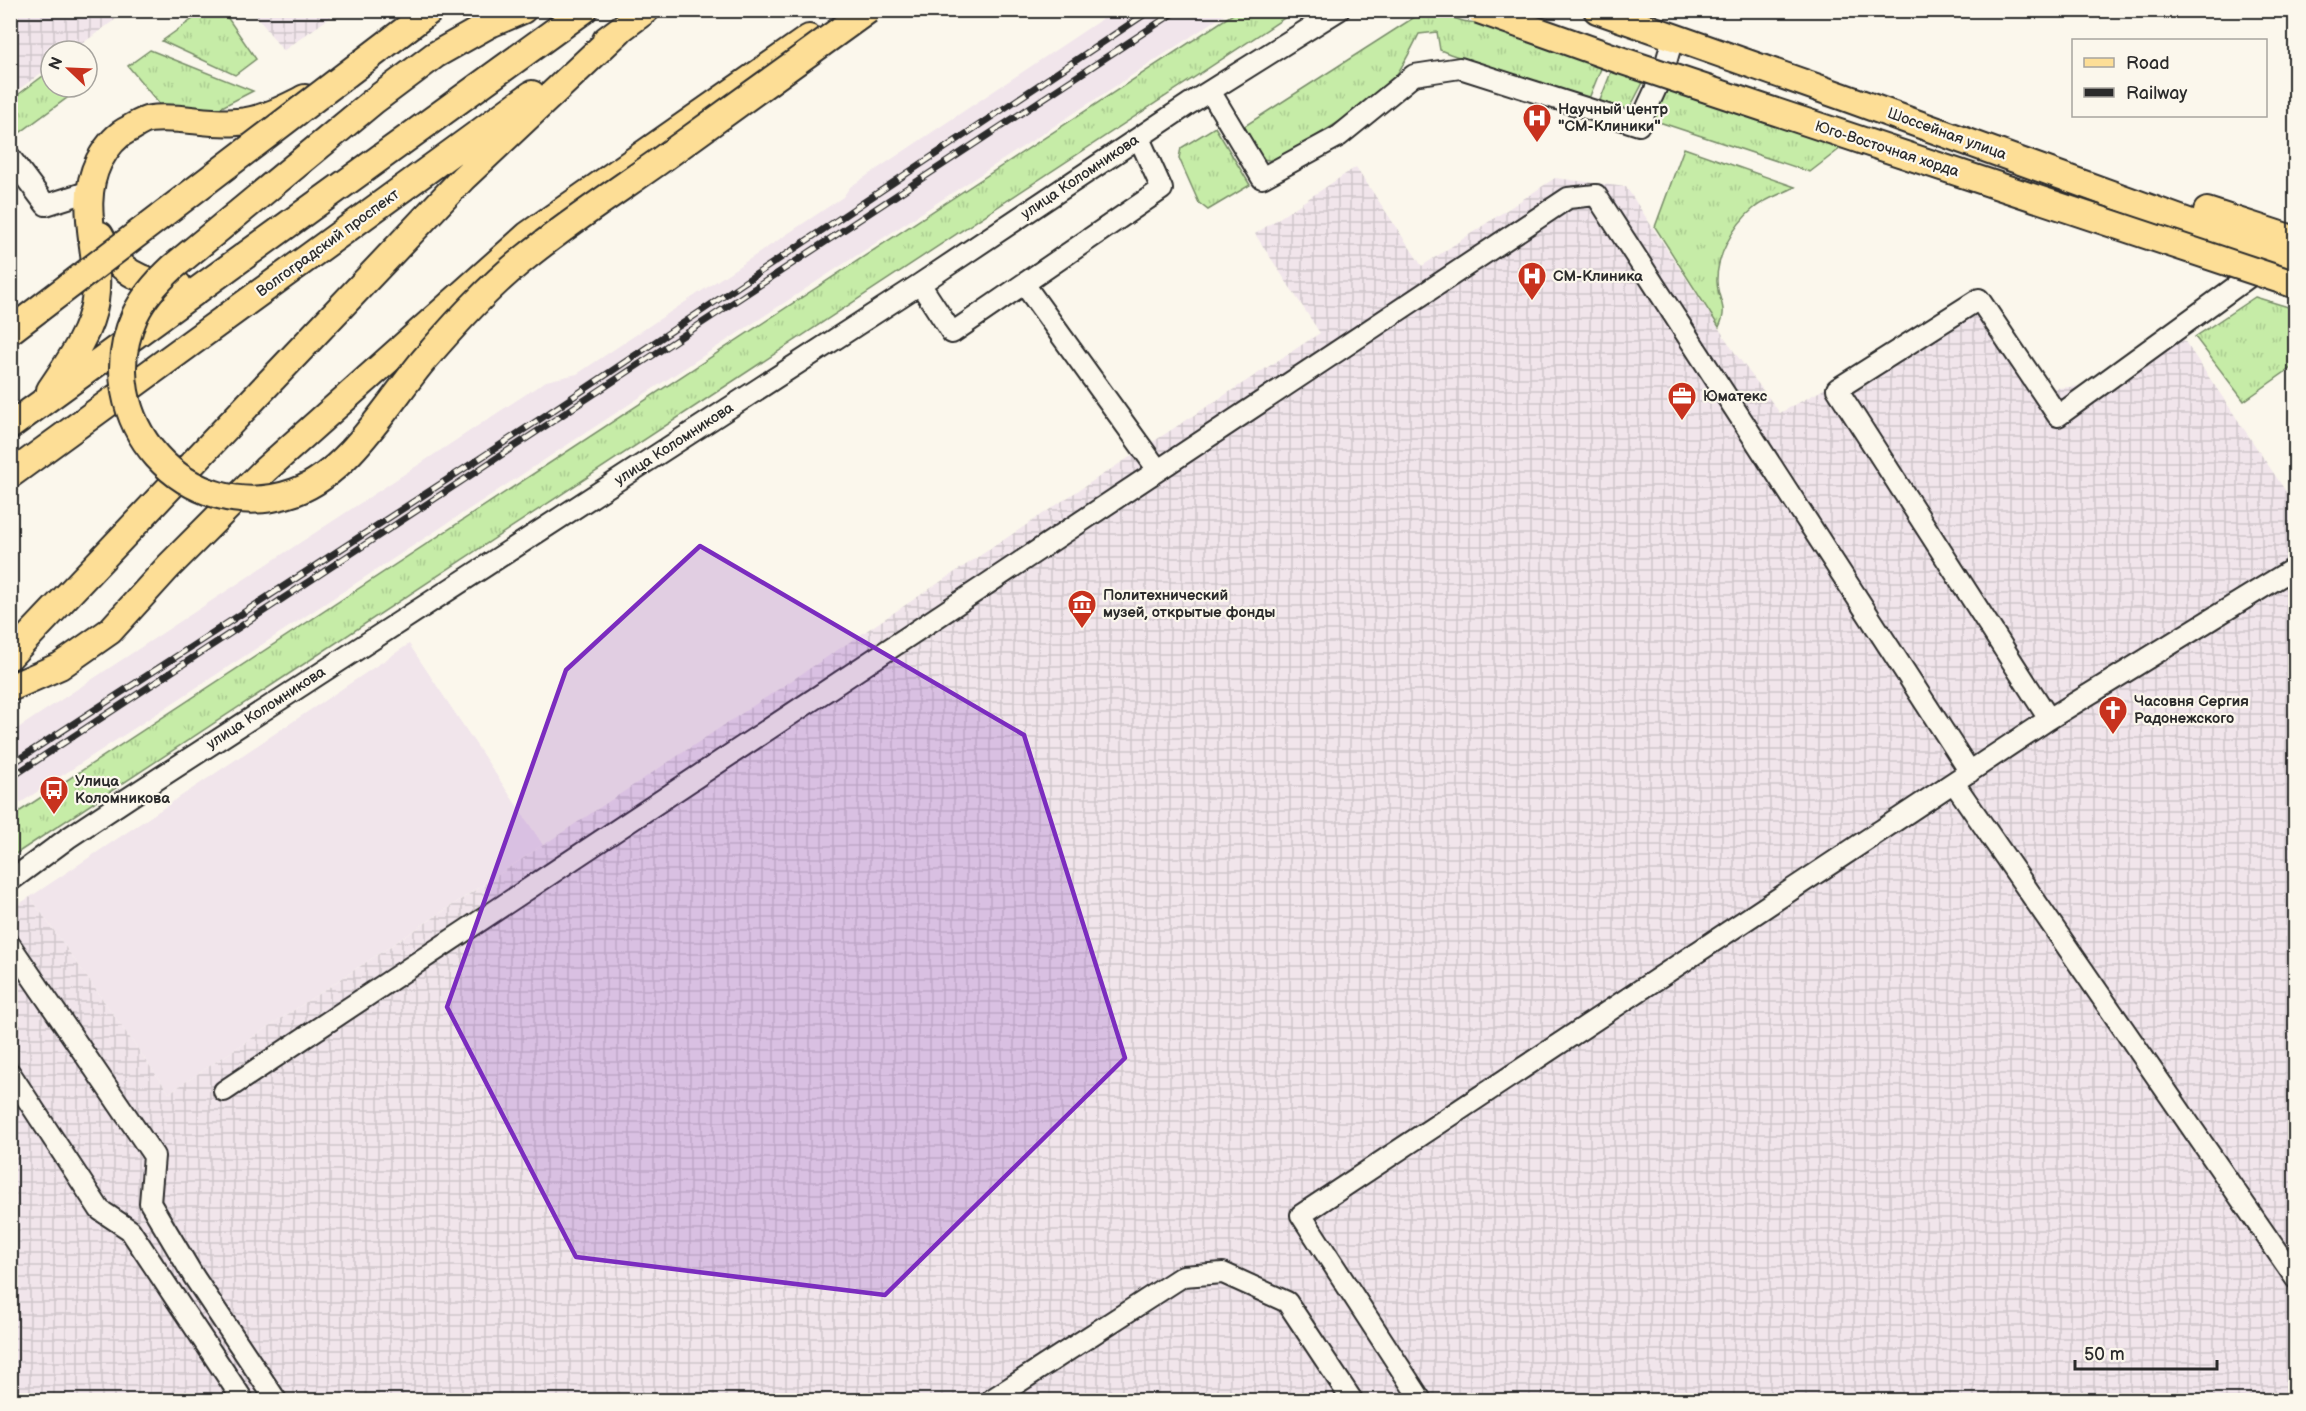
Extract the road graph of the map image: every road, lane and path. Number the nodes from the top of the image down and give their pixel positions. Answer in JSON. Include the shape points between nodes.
{"nodes":[{"id":1,"x":419,"y":10,"type":"edge"},
{"id":2,"x":431,"y":10,"type":"edge"},
{"id":3,"x":523,"y":10,"type":"edge"},
{"id":4,"x":584,"y":10,"type":"edge"},
{"id":5,"x":646,"y":10,"type":"edge"},
{"id":6,"x":848,"y":10,"type":"edge"},
{"id":7,"x":868,"y":10,"type":"edge"},
{"id":8,"x":1339,"y":10,"type":"edge"},
{"id":9,"x":1479,"y":10,"type":"edge"},
{"id":10,"x":1597,"y":10,"type":"edge"},
{"id":11,"x":1612,"y":10,"type":"edge"},
{"id":12,"x":619,"y":31,"type":"junction"},
{"id":13,"x":1673,"y":38,"type":"junction"},
{"id":14,"x":1209,"y":92,"type":"junction"},
{"id":15,"x":1139,"y":138,"type":"junction"},
{"id":16,"x":10,"y":157,"type":"edge"},
{"id":17,"x":89,"y":199,"type":"junction"},
{"id":18,"x":2290,"y":252,"type":"edge"},
{"id":19,"x":224,"y":270,"type":"junction"},
{"id":20,"x":920,"y":284,"type":"junction"},
{"id":21,"x":1024,"y":284,"type":"junction"},
{"id":22,"x":2295,"y":285,"type":"edge"},
{"id":23,"x":10,"y":331,"type":"edge"},
{"id":24,"x":42,"y":402,"type":"junction"},
{"id":25,"x":10,"y":426,"type":"edge"},
{"id":26,"x":1158,"y":470,"type":"junction"},
{"id":27,"x":10,"y":475,"type":"edge"},
{"id":28,"x":2295,"y":567,"type":"edge"},
{"id":29,"x":10,"y":656,"type":"edge"},
{"id":30,"x":10,"y":688,"type":"edge"},
{"id":31,"x":2049,"y":720,"type":"junction"},
{"id":32,"x":1962,"y":777,"type":"junction"},
{"id":33,"x":10,"y":881,"type":"edge"},
{"id":34,"x":10,"y":945,"type":"edge"},
{"id":35,"x":10,"y":1073,"type":"edge"},
{"id":36,"x":224,"y":1091,"type":"dead end"},
{"id":37,"x":2295,"y":1279,"type":"edge"},
{"id":38,"x":243,"y":1401,"type":"edge"},
{"id":39,"x":276,"y":1401,"type":"edge"},
{"id":40,"x":991,"y":1401,"type":"edge"},
{"id":41,"x":1352,"y":1401,"type":"edge"},
{"id":42,"x":1421,"y":1401,"type":"edge"}],
"edges":[{"from":1,"to":17,"type":"main road","via":[[321,90],[276,113],[239,122],[148,119],[126,130],[105,149],[94,172]]},
{"from":2,"to":23,"type":"main road","bridge":true},
{"from":3,"to":7,"type":"main road","bridge":true,"via":[[435,55],[375,100],[173,267],[146,296],[135,314],[124,353],[125,393],[138,432],[179,477],[216,494],[256,499],[296,492],[331,472],[462,316],[524,258]]},
{"from":4,"to":19,"type":"main road"},
{"from":5,"to":12,"type":"main road","name":"Волгоградский проспект"},
{"from":6,"to":30,"type":"main road","via":[[528,235],[265,470],[110,631],[60,666]]},
{"from":8,"to":14,"type":"street","name":"улица Коломникова"},
{"from":9,"to":22,"type":"main road","name":"Юго-Восточная хорда","bridge":true},
{"from":10,"to":13,"type":"main road","name":"Шоссейная улица"},
{"from":11,"to":18,"type":"main road"},
{"from":12,"to":27,"type":"main road","name":"Волгоградский проспект"},
{"from":12,"to":29,"type":"main road","via":[[463,178]]},
{"from":13,"to":14,"type":"street","via":[[1663,73],[1640,125],[1460,68],[1414,75],[1339,136],[1262,178]]},
{"from":13,"to":18,"type":"main road","name":"Шоссейная улица"},
{"from":14,"to":15,"type":"street","name":"улица Коломникова"},
{"from":15,"to":20,"type":"street","name":"улица Коломникова"},
{"from":15,"to":21,"type":"street","via":[[1162,189]]},
{"from":16,"to":17,"type":"street","via":[[46,205]]},
{"from":17,"to":19,"type":"main road","via":[[105,245],[123,267],[148,282],[181,285]]},
{"from":17,"to":24,"type":"main road","via":[[95,301],[86,330]]},
{"from":18,"to":31,"type":"street","via":[[2058,416],[1979,298],[1837,389]]},
{"from":19,"to":24,"type":"main road"},
{"from":20,"to":21,"type":"street","via":[[952,333]]},
{"from":20,"to":33,"type":"street","name":"улица Коломникова","via":[[130,797]]},
{"from":21,"to":26,"type":"street"},
{"from":24,"to":25,"type":"main road"},
{"from":26,"to":32,"type":"street","via":[[1568,198],[1596,195]]},
{"from":26,"to":36,"type":"street"},
{"from":28,"to":31,"type":"street"},
{"from":31,"to":32,"type":"street"},
{"from":32,"to":37,"type":"street"},
{"from":32,"to":42,"type":"street","via":[[1301,1215]]},
{"from":34,"to":39,"type":"street","via":[[154,1156],[150,1203]]},
{"from":35,"to":38,"type":"street","via":[[100,1210],[130,1230]]},
{"from":40,"to":41,"type":"street","via":[[1183,1276],[1223,1273],[1287,1302]]}]}
